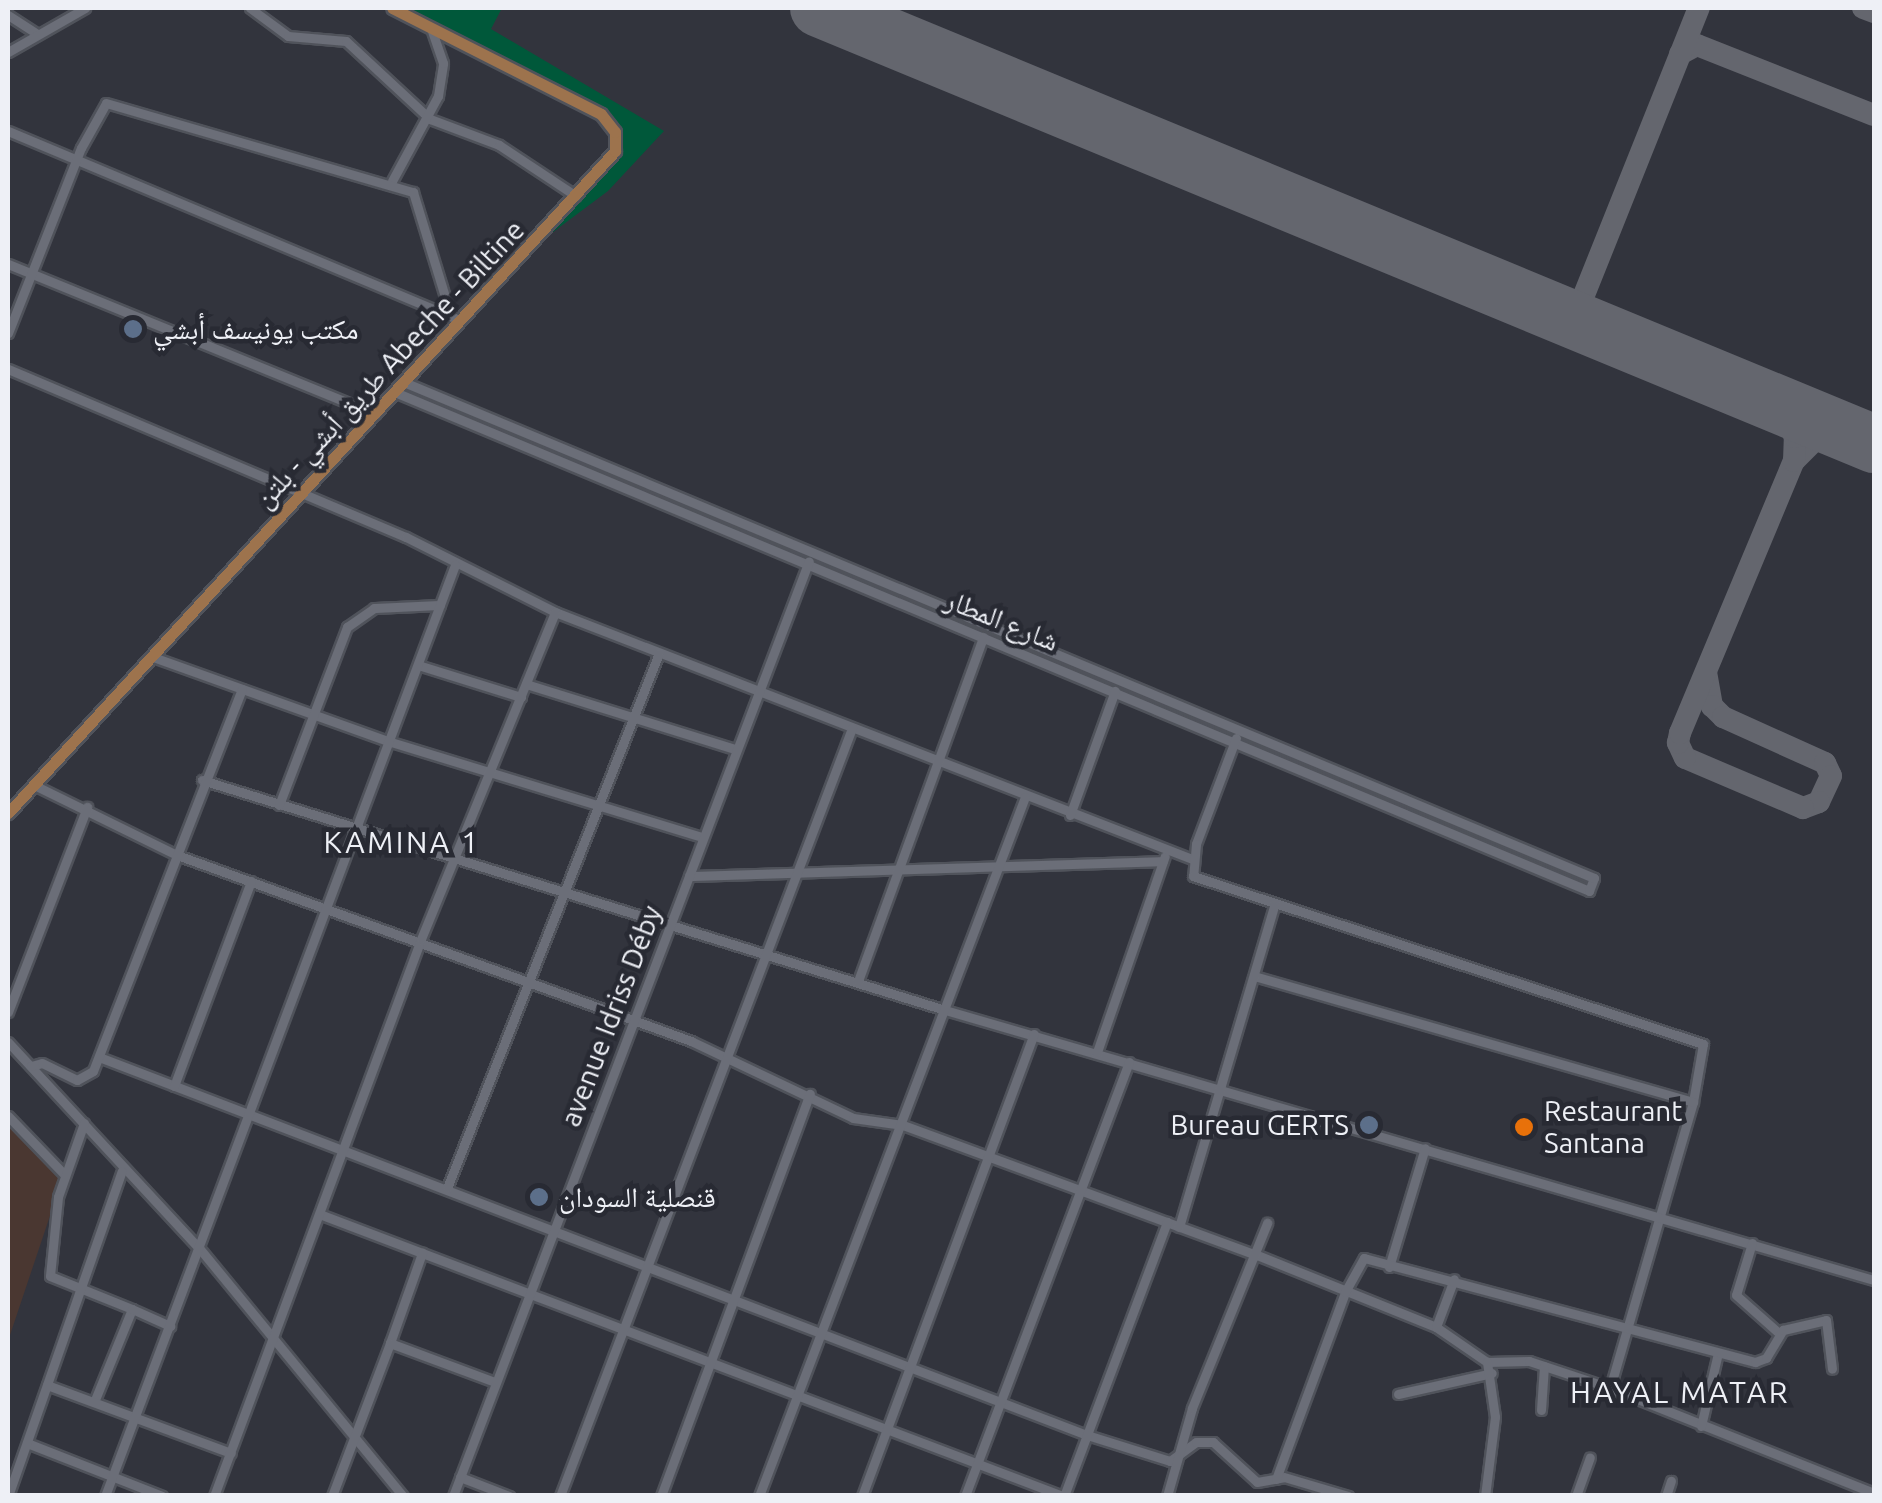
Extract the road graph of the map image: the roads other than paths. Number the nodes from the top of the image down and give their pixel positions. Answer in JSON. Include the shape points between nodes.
{"nodes":[{"id":1,"x":85,"y":8,"type":"edge"},
{"id":2,"x":250,"y":8,"type":"edge"},
{"id":3,"x":392,"y":8,"type":"edge"},
{"id":4,"x":8,"y":14,"type":"edge"},
{"id":5,"x":430,"y":26,"type":"junction"},
{"id":6,"x":37,"y":34,"type":"junction"},
{"id":7,"x":8,"y":52,"type":"edge"},
{"id":8,"x":430,"y":119,"type":"junction"},
{"id":9,"x":8,"y":131,"type":"edge"},
{"id":10,"x":75,"y":163,"type":"junction"},
{"id":11,"x":392,"y":181,"type":"junction"},
{"id":12,"x":578,"y":198,"type":"junction"},
{"id":13,"x":8,"y":264,"type":"edge"},
{"id":14,"x":35,"y":276,"type":"junction"},
{"id":15,"x":456,"y":319,"type":"junction"},
{"id":16,"x":8,"y":333,"type":"edge"},
{"id":17,"x":8,"y":368,"type":"edge"},
{"id":18,"x":402,"y":388,"type":"junction"},
{"id":19,"x":376,"y":414,"type":"junction"},
{"id":20,"x":586,"y":459,"type":"junction"},
{"id":21,"x":581,"y":470,"type":"junction"},
{"id":22,"x":304,"y":494,"type":"junction"},
{"id":23,"x":722,"y":523,"type":"junction"},
{"id":24,"x":814,"y":554,"type":"junction"},
{"id":25,"x":806,"y":564,"type":"junction"},
{"id":26,"x":454,"y":565,"type":"junction"},
{"id":27,"x":440,"y":606,"type":"junction"},
{"id":28,"x":555,"y":612,"type":"junction"},
{"id":29,"x":984,"y":637,"type":"junction"},
{"id":30,"x":659,"y":653,"type":"junction"},
{"id":31,"x":153,"y":657,"type":"junction"},
{"id":32,"x":418,"y":665,"type":"junction"},
{"id":33,"x":526,"y":684,"type":"junction"},
{"id":34,"x":242,"y":689,"type":"junction"},
{"id":35,"x":756,"y":692,"type":"junction"},
{"id":36,"x":1115,"y":692,"type":"junction"},
{"id":37,"x":521,"y":697,"type":"junction"},
{"id":38,"x":315,"y":716,"type":"junction"},
{"id":39,"x":632,"y":716,"type":"junction"},
{"id":40,"x":852,"y":728,"type":"junction"},
{"id":41,"x":1240,"y":729,"type":"junction"},
{"id":42,"x":1235,"y":741,"type":"junction"},
{"id":43,"x":391,"y":742,"type":"junction"},
{"id":44,"x":735,"y":749,"type":"junction"},
{"id":45,"x":937,"y":764,"type":"junction"},
{"id":46,"x":491,"y":770,"type":"junction"},
{"id":47,"x":202,"y":780,"type":"junction"},
{"id":48,"x":34,"y":785,"type":"junction"},
{"id":49,"x":1025,"y":797,"type":"junction"},
{"id":50,"x":599,"y":805,"type":"junction"},
{"id":51,"x":279,"y":806,"type":"junction"},
{"id":52,"x":88,"y":807,"type":"junction"},
{"id":53,"x":8,"y":812,"type":"edge"},
{"id":54,"x":1070,"y":815,"type":"junction"},
{"id":55,"x":354,"y":829,"type":"junction"},
{"id":56,"x":702,"y":836,"type":"junction"},
{"id":57,"x":1168,"y":849,"type":"junction"},
{"id":58,"x":177,"y":855,"type":"junction"},
{"id":59,"x":455,"y":858,"type":"junction"},
{"id":60,"x":1192,"y":858,"type":"junction"},
{"id":61,"x":1163,"y":861,"type":"junction"},
{"id":62,"x":998,"y":868,"type":"junction"},
{"id":63,"x":899,"y":869,"type":"junction"},
{"id":64,"x":796,"y":872,"type":"junction"},
{"id":65,"x":689,"y":876,"type":"junction"},
{"id":66,"x":251,"y":880,"type":"junction"},
{"id":67,"x":565,"y":893,"type":"junction"},
{"id":68,"x":326,"y":906,"type":"junction"},
{"id":69,"x":1274,"y":906,"type":"junction"},
{"id":70,"x":668,"y":926,"type":"junction"},
{"id":71,"x":421,"y":940,"type":"junction"},
{"id":72,"x":764,"y":953,"type":"junction"},
{"id":73,"x":1254,"y":976,"type":"junction"},
{"id":74,"x":858,"y":981,"type":"junction"},
{"id":75,"x":529,"y":982,"type":"junction"},
{"id":76,"x":945,"y":1010,"type":"junction"},
{"id":77,"x":8,"y":1012,"type":"edge"},
{"id":78,"x":634,"y":1020,"type":"junction"},
{"id":79,"x":1034,"y":1034,"type":"junction"},
{"id":80,"x":8,"y":1042,"type":"edge"},
{"id":81,"x":1097,"y":1052,"type":"junction"},
{"id":82,"x":724,"y":1054,"type":"junction"},
{"id":83,"x":100,"y":1057,"type":"junction"},
{"id":84,"x":1130,"y":1062,"type":"junction"},
{"id":85,"x":31,"y":1066,"type":"junction"},
{"id":86,"x":174,"y":1086,"type":"junction"},
{"id":87,"x":1220,"y":1090,"type":"junction"},
{"id":88,"x":810,"y":1094,"type":"junction"},
{"id":89,"x":1693,"y":1102,"type":"junction"},
{"id":90,"x":248,"y":1115,"type":"junction"},
{"id":91,"x":8,"y":1116,"type":"edge"},
{"id":92,"x":84,"y":1123,"type":"junction"},
{"id":93,"x":903,"y":1125,"type":"junction"},
{"id":94,"x":1425,"y":1148,"type":"junction"},
{"id":95,"x":344,"y":1149,"type":"junction"},
{"id":96,"x":988,"y":1158,"type":"junction"},
{"id":97,"x":122,"y":1171,"type":"junction"},
{"id":98,"x":64,"y":1174,"type":"junction"},
{"id":99,"x":448,"y":1188,"type":"junction"},
{"id":100,"x":1078,"y":1192,"type":"junction"},
{"id":101,"x":322,"y":1215,"type":"junction"},
{"id":102,"x":1661,"y":1217,"type":"junction"},
{"id":103,"x":1167,"y":1222,"type":"junction"},
{"id":104,"x":1267,"y":1222,"type":"dead end"},
{"id":105,"x":1180,"y":1227,"type":"junction"},
{"id":106,"x":554,"y":1228,"type":"junction"},
{"id":107,"x":1752,"y":1243,"type":"junction"},
{"id":108,"x":200,"y":1248,"type":"junction"},
{"id":109,"x":422,"y":1253,"type":"junction"},
{"id":110,"x":1257,"y":1255,"type":"junction"},
{"id":111,"x":646,"y":1263,"type":"junction"},
{"id":112,"x":1390,"y":1267,"type":"junction"},
{"id":113,"x":1454,"y":1279,"type":"junction"},
{"id":114,"x":1874,"y":1280,"type":"edge"},
{"id":115,"x":81,"y":1287,"type":"junction"},
{"id":116,"x":1345,"y":1292,"type":"junction"},
{"id":117,"x":528,"y":1295,"type":"junction"},
{"id":118,"x":733,"y":1298,"type":"junction"},
{"id":119,"x":132,"y":1309,"type":"junction"},
{"id":120,"x":170,"y":1326,"type":"junction"},
{"id":121,"x":1436,"y":1326,"type":"junction"},
{"id":122,"x":621,"y":1328,"type":"junction"},
{"id":123,"x":1626,"y":1328,"type":"junction"},
{"id":124,"x":823,"y":1332,"type":"junction"},
{"id":125,"x":1779,"y":1333,"type":"junction"},
{"id":126,"x":274,"y":1341,"type":"junction"},
{"id":127,"x":390,"y":1343,"type":"junction"},
{"id":128,"x":1718,"y":1357,"type":"junction"},
{"id":129,"x":1486,"y":1362,"type":"junction"},
{"id":130,"x":710,"y":1364,"type":"junction"},
{"id":131,"x":911,"y":1364,"type":"junction"},
{"id":132,"x":1544,"y":1366,"type":"junction"},
{"id":133,"x":1832,"y":1370,"type":"dead end"},
{"id":134,"x":1492,"y":1374,"type":"junction"},
{"id":135,"x":495,"y":1382,"type":"junction"},
{"id":136,"x":47,"y":1386,"type":"junction"},
{"id":137,"x":1610,"y":1388,"type":"junction"},
{"id":138,"x":1398,"y":1394,"type":"dead end"},
{"id":139,"x":796,"y":1396,"type":"junction"},
{"id":140,"x":1002,"y":1398,"type":"junction"},
{"id":141,"x":94,"y":1402,"type":"junction"},
{"id":142,"x":1540,"y":1410,"type":"dead end"},
{"id":143,"x":134,"y":1418,"type":"junction"},
{"id":144,"x":1701,"y":1426,"type":"junction"},
{"id":145,"x":887,"y":1431,"type":"junction"},
{"id":146,"x":1087,"y":1435,"type":"junction"},
{"id":147,"x":354,"y":1440,"type":"junction"},
{"id":148,"x":26,"y":1442,"type":"junction"},
{"id":149,"x":231,"y":1453,"type":"junction"},
{"id":150,"x":1590,"y":1457,"type":"dead end"},
{"id":151,"x":1177,"y":1461,"type":"junction"},
{"id":152,"x":977,"y":1463,"type":"junction"},
{"id":153,"x":110,"y":1476,"type":"junction"},
{"id":154,"x":460,"y":1477,"type":"junction"},
{"id":155,"x":1276,"y":1479,"type":"junction"},
{"id":156,"x":1671,"y":1482,"type":"dead end"},
{"id":157,"x":1874,"y":1493,"type":"edge"},
{"id":158,"x":8,"y":1496,"type":"edge"},
{"id":159,"x":105,"y":1496,"type":"edge"},
{"id":160,"x":162,"y":1496,"type":"edge"},
{"id":161,"x":214,"y":1496,"type":"edge"},
{"id":162,"x":332,"y":1496,"type":"edge"},
{"id":163,"x":403,"y":1496,"type":"edge"},
{"id":164,"x":453,"y":1496,"type":"edge"},
{"id":165,"x":509,"y":1496,"type":"edge"},
{"id":166,"x":560,"y":1496,"type":"edge"},
{"id":167,"x":661,"y":1496,"type":"edge"},
{"id":168,"x":758,"y":1496,"type":"edge"},
{"id":169,"x":862,"y":1496,"type":"edge"},
{"id":170,"x":965,"y":1496,"type":"edge"},
{"id":171,"x":1064,"y":1496,"type":"edge"},
{"id":172,"x":1167,"y":1496,"type":"edge"},
{"id":173,"x":1348,"y":1496,"type":"edge"},
{"id":174,"x":1486,"y":1496,"type":"edge"},
{"id":175,"x":1576,"y":1496,"type":"edge"},
{"id":176,"x":1666,"y":1496,"type":"edge"}],
"edges":[{"from":1,"to":6,"type":"street"},
{"from":2,"to":8,"type":"street","via":[[288,36],[346,42]]},
{"from":3,"to":5,"type":"main road","name":"طريق أبشي - بلتن Abeche - Biltine"},
{"from":4,"to":6,"type":"street"},
{"from":5,"to":8,"type":"street","via":[[443,63]]},
{"from":5,"to":12,"type":"main road","name":"طريق أبشي - بلتن Abeche - Biltine","via":[[574,97],[610,122],[615,151]]},
{"from":6,"to":7,"type":"street"},
{"from":8,"to":11,"type":"street"},
{"from":8,"to":12,"type":"street","via":[[499,146]]},
{"from":9,"to":10,"type":"street"},
{"from":10,"to":11,"type":"street","via":[[108,104]]},
{"from":10,"to":14,"type":"street"},
{"from":10,"to":15,"type":"street"},
{"from":11,"to":15,"type":"street","via":[[421,201]]},
{"from":12,"to":15,"type":"main road","name":"طريق أبشي - بلتن Abeche - Biltine"},
{"from":13,"to":14,"type":"street"},
{"from":14,"to":16,"type":"street"},
{"from":14,"to":19,"type":"street"},
{"from":15,"to":18,"type":"main road","name":"طريق أبشي - بلتن Abeche - Biltine"},
{"from":17,"to":22,"type":"street"},
{"from":18,"to":19,"type":"main road","name":"طريق أبشي - بلتن Abeche - Biltine"},
{"from":18,"to":20,"type":"street","name":"شارع المطار"},
{"from":18,"to":21,"type":"street","name":"شارع المطار"},
{"from":19,"to":22,"type":"main road","name":"طريق أبشي - بلتن Abeche - Biltine"},
{"from":20,"to":21,"type":"street"},
{"from":20,"to":23,"type":"street","name":"شارع المطار"},
{"from":21,"to":23,"type":"street","name":"شارع المطار"},
{"from":22,"to":26,"type":"street"},
{"from":22,"to":31,"type":"main road","name":"طريق أبشي - بلتن Abeche - Biltine"},
{"from":23,"to":24,"type":"street","name":"شارع المطار"},
{"from":23,"to":25,"type":"street","name":"شارع المطار"},
{"from":24,"to":25,"type":"street","name":"avenue Idriss Déby"},
{"from":24,"to":41,"type":"street","name":"شارع المطار"},
{"from":25,"to":29,"type":"street","name":"شارع المطار"},
{"from":25,"to":35,"type":"street","name":"avenue Idriss Déby"},
{"from":26,"to":27,"type":"street"},
{"from":26,"to":28,"type":"street"},
{"from":27,"to":32,"type":"street"},
{"from":27,"to":38,"type":"street","via":[[374,608],[357,616]]},
{"from":28,"to":30,"type":"street"},
{"from":28,"to":33,"type":"street"},
{"from":29,"to":36,"type":"street","name":"شارع المطار"},
{"from":29,"to":45,"type":"street"},
{"from":30,"to":35,"type":"street"},
{"from":30,"to":39,"type":"street"},
{"from":31,"to":34,"type":"street"},
{"from":31,"to":48,"type":"main road","name":"طريق أبشي - بلتن Abeche - Biltine"},
{"from":32,"to":37,"type":"street"},
{"from":32,"to":43,"type":"street"},
{"from":33,"to":37,"type":"street"},
{"from":33,"to":39,"type":"street"},
{"from":34,"to":38,"type":"street"},
{"from":34,"to":47,"type":"street"},
{"from":35,"to":40,"type":"street"},
{"from":35,"to":44,"type":"street","name":"avenue Idriss Déby"},
{"from":36,"to":42,"type":"street","name":"شارع المطار"},
{"from":36,"to":54,"type":"street"},
{"from":37,"to":46,"type":"street"},
{"from":38,"to":43,"type":"street"},
{"from":38,"to":51,"type":"street"},
{"from":39,"to":44,"type":"street"},
{"from":39,"to":50,"type":"street"},
{"from":40,"to":45,"type":"street"},
{"from":40,"to":64,"type":"street"},
{"from":41,"to":42,"type":"street"},
{"from":41,"to":42,"type":"street","name":"شارع المطار","via":[[1594,878],[1590,891]]},
{"from":42,"to":60,"type":"street"},
{"from":43,"to":46,"type":"street"},
{"from":43,"to":55,"type":"street"},
{"from":44,"to":56,"type":"street","name":"avenue Idriss Déby"},
{"from":45,"to":49,"type":"street"},
{"from":45,"to":63,"type":"street"},
{"from":46,"to":50,"type":"street"},
{"from":46,"to":59,"type":"street"},
{"from":47,"to":51,"type":"street"},
{"from":47,"to":58,"type":"street"},
{"from":48,"to":52,"type":"street"},
{"from":48,"to":53,"type":"main road","name":"طريق أبشي - بلتن Abeche - Biltine"},
{"from":49,"to":54,"type":"street"},
{"from":49,"to":62,"type":"street"},
{"from":50,"to":56,"type":"street"},
{"from":50,"to":67,"type":"street"},
{"from":51,"to":55,"type":"street"},
{"from":52,"to":58,"type":"street"},
{"from":52,"to":77,"type":"street"},
{"from":54,"to":57,"type":"street"},
{"from":55,"to":59,"type":"street"},
{"from":55,"to":68,"type":"street"},
{"from":56,"to":65,"type":"street","name":"avenue Idriss Déby"},
{"from":57,"to":60,"type":"street"},
{"from":57,"to":61,"type":"street"},
{"from":58,"to":66,"type":"street"},
{"from":58,"to":83,"type":"street"},
{"from":59,"to":67,"type":"street"},
{"from":59,"to":71,"type":"street"},
{"from":60,"to":69,"type":"street","via":[[1191,871],[1201,881]]},
{"from":61,"to":62,"type":"street"},
{"from":61,"to":81,"type":"street"},
{"from":62,"to":63,"type":"street"},
{"from":62,"to":76,"type":"street"},
{"from":63,"to":64,"type":"street"},
{"from":63,"to":74,"type":"street"},
{"from":64,"to":65,"type":"street"},
{"from":64,"to":72,"type":"street"},
{"from":65,"to":70,"type":"street","name":"avenue Idriss Déby"},
{"from":66,"to":68,"type":"street"},
{"from":66,"to":86,"type":"street"},
{"from":67,"to":70,"type":"street"},
{"from":67,"to":75,"type":"street"},
{"from":68,"to":71,"type":"street"},
{"from":68,"to":90,"type":"street"},
{"from":69,"to":73,"type":"street"},
{"from":69,"to":89,"type":"street","via":[[1698,1039],[1705,1057]]},
{"from":70,"to":72,"type":"street"},
{"from":70,"to":78,"type":"street","name":"avenue Idriss Déby"},
{"from":71,"to":75,"type":"street"},
{"from":71,"to":95,"type":"street"},
{"from":72,"to":74,"type":"street"},
{"from":72,"to":82,"type":"street"},
{"from":73,"to":87,"type":"street"},
{"from":73,"to":89,"type":"street"},
{"from":74,"to":76,"type":"street"},
{"from":75,"to":78,"type":"street"},
{"from":75,"to":99,"type":"street"},
{"from":76,"to":79,"type":"street"},
{"from":76,"to":93,"type":"street"},
{"from":78,"to":82,"type":"street"},
{"from":78,"to":106,"type":"street","name":"avenue Idriss Déby"},
{"from":79,"to":81,"type":"street"},
{"from":79,"to":96,"type":"street"},
{"from":80,"to":85,"type":"street"},
{"from":81,"to":84,"type":"street"},
{"from":82,"to":88,"type":"street"},
{"from":82,"to":111,"type":"street"},
{"from":83,"to":85,"type":"street","via":[[86,1079],[42,1062]]},
{"from":83,"to":86,"type":"street"},
{"from":84,"to":87,"type":"street"},
{"from":84,"to":100,"type":"street"},
{"from":85,"to":92,"type":"street"},
{"from":86,"to":90,"type":"street"},
{"from":87,"to":94,"type":"street"},
{"from":87,"to":105,"type":"street"},
{"from":88,"to":93,"type":"street","via":[[859,1120]]},
{"from":88,"to":118,"type":"street"},
{"from":89,"to":102,"type":"street"},
{"from":90,"to":95,"type":"street"},
{"from":90,"to":108,"type":"street"},
{"from":91,"to":98,"type":"street"},
{"from":92,"to":97,"type":"street"},
{"from":92,"to":98,"type":"street"},
{"from":93,"to":96,"type":"street"},
{"from":93,"to":124,"type":"street"},
{"from":94,"to":102,"type":"street"},
{"from":94,"to":112,"type":"street"},
{"from":95,"to":99,"type":"street"},
{"from":95,"to":101,"type":"street"},
{"from":96,"to":100,"type":"street"},
{"from":96,"to":131,"type":"street"},
{"from":97,"to":108,"type":"street"},
{"from":97,"to":115,"type":"street"},
{"from":98,"to":115,"type":"street","via":[[50,1276]]},
{"from":99,"to":106,"type":"street"},
{"from":100,"to":103,"type":"street"},
{"from":100,"to":140,"type":"street"},
{"from":101,"to":109,"type":"street"},
{"from":101,"to":126,"type":"street"},
{"from":102,"to":107,"type":"street"},
{"from":102,"to":123,"type":"street"},
{"from":103,"to":105,"type":"street"},
{"from":103,"to":146,"type":"street"},
{"from":104,"to":110,"type":"street"},
{"from":105,"to":110,"type":"street"},
{"from":106,"to":111,"type":"street"},
{"from":106,"to":117,"type":"street","name":"avenue Idriss Déby"},
{"from":107,"to":114,"type":"street"},
{"from":107,"to":125,"type":"street","via":[[1736,1295]]},
{"from":108,"to":120,"type":"street"},
{"from":108,"to":126,"type":"street"},
{"from":109,"to":117,"type":"street"},
{"from":109,"to":127,"type":"street"},
{"from":110,"to":116,"type":"street"},
{"from":110,"to":151,"type":"street","via":[[1192,1408]]},
{"from":111,"to":118,"type":"street"},
{"from":111,"to":122,"type":"street"},
{"from":112,"to":113,"type":"street"},
{"from":112,"to":116,"type":"street","via":[[1357,1262]]},
{"from":113,"to":121,"type":"street"},
{"from":113,"to":123,"type":"street"},
{"from":115,"to":119,"type":"street"},
{"from":115,"to":136,"type":"street"},
{"from":116,"to":121,"type":"street"},
{"from":116,"to":155,"type":"street"},
{"from":117,"to":122,"type":"street"},
{"from":117,"to":135,"type":"street","name":"avenue Idriss Déby"},
{"from":118,"to":124,"type":"street"},
{"from":118,"to":130,"type":"street"},
{"from":119,"to":120,"type":"street"},
{"from":119,"to":141,"type":"street"},
{"from":120,"to":143,"type":"street"},
{"from":121,"to":129,"type":"street"},
{"from":122,"to":130,"type":"street"},
{"from":122,"to":166,"type":"street"},
{"from":123,"to":128,"type":"street"},
{"from":123,"to":137,"type":"street"},
{"from":124,"to":131,"type":"street"},
{"from":124,"to":139,"type":"street"},
{"from":125,"to":128,"type":"street","via":[[1762,1361]]},
{"from":125,"to":133,"type":"street","via":[[1826,1320]]},
{"from":126,"to":147,"type":"street"},
{"from":126,"to":149,"type":"street"},
{"from":127,"to":135,"type":"street"},
{"from":127,"to":147,"type":"street"},
{"from":128,"to":144,"type":"street"},
{"from":129,"to":132,"type":"street"},
{"from":129,"to":134,"type":"street"},
{"from":130,"to":139,"type":"street"},
{"from":130,"to":167,"type":"street"},
{"from":131,"to":140,"type":"street"},
{"from":131,"to":145,"type":"street"},
{"from":132,"to":137,"type":"street"},
{"from":132,"to":142,"type":"street"},
{"from":134,"to":138,"type":"street"},
{"from":134,"to":174,"type":"street"},
{"from":135,"to":154,"type":"street","name":"avenue Idriss Déby"},
{"from":136,"to":141,"type":"street"},
{"from":136,"to":148,"type":"street"},
{"from":137,"to":144,"type":"street"},
{"from":139,"to":145,"type":"street"},
{"from":139,"to":168,"type":"street"},
{"from":140,"to":146,"type":"street"},
{"from":140,"to":152,"type":"street"},
{"from":141,"to":143,"type":"street"},
{"from":143,"to":149,"type":"street"},
{"from":143,"to":153,"type":"street"},
{"from":144,"to":157,"type":"street"},
{"from":145,"to":152,"type":"street"},
{"from":145,"to":169,"type":"street"},
{"from":146,"to":151,"type":"street"},
{"from":146,"to":171,"type":"street"},
{"from":147,"to":162,"type":"street"},
{"from":147,"to":163,"type":"street"},
{"from":148,"to":153,"type":"street"},
{"from":148,"to":158,"type":"street"},
{"from":149,"to":161,"type":"street"},
{"from":150,"to":175,"type":"street"},
{"from":151,"to":155,"type":"street","via":[[1196,1442],[1212,1442],[1257,1482]]},
{"from":151,"to":172,"type":"street"},
{"from":152,"to":170,"type":"street"},
{"from":152,"to":171,"type":"street"},
{"from":153,"to":159,"type":"street"},
{"from":153,"to":160,"type":"street"},
{"from":154,"to":164,"type":"street","name":"avenue Idriss Déby"},
{"from":154,"to":165,"type":"street"},
{"from":155,"to":173,"type":"street"},
{"from":156,"to":176,"type":"street"}]}
